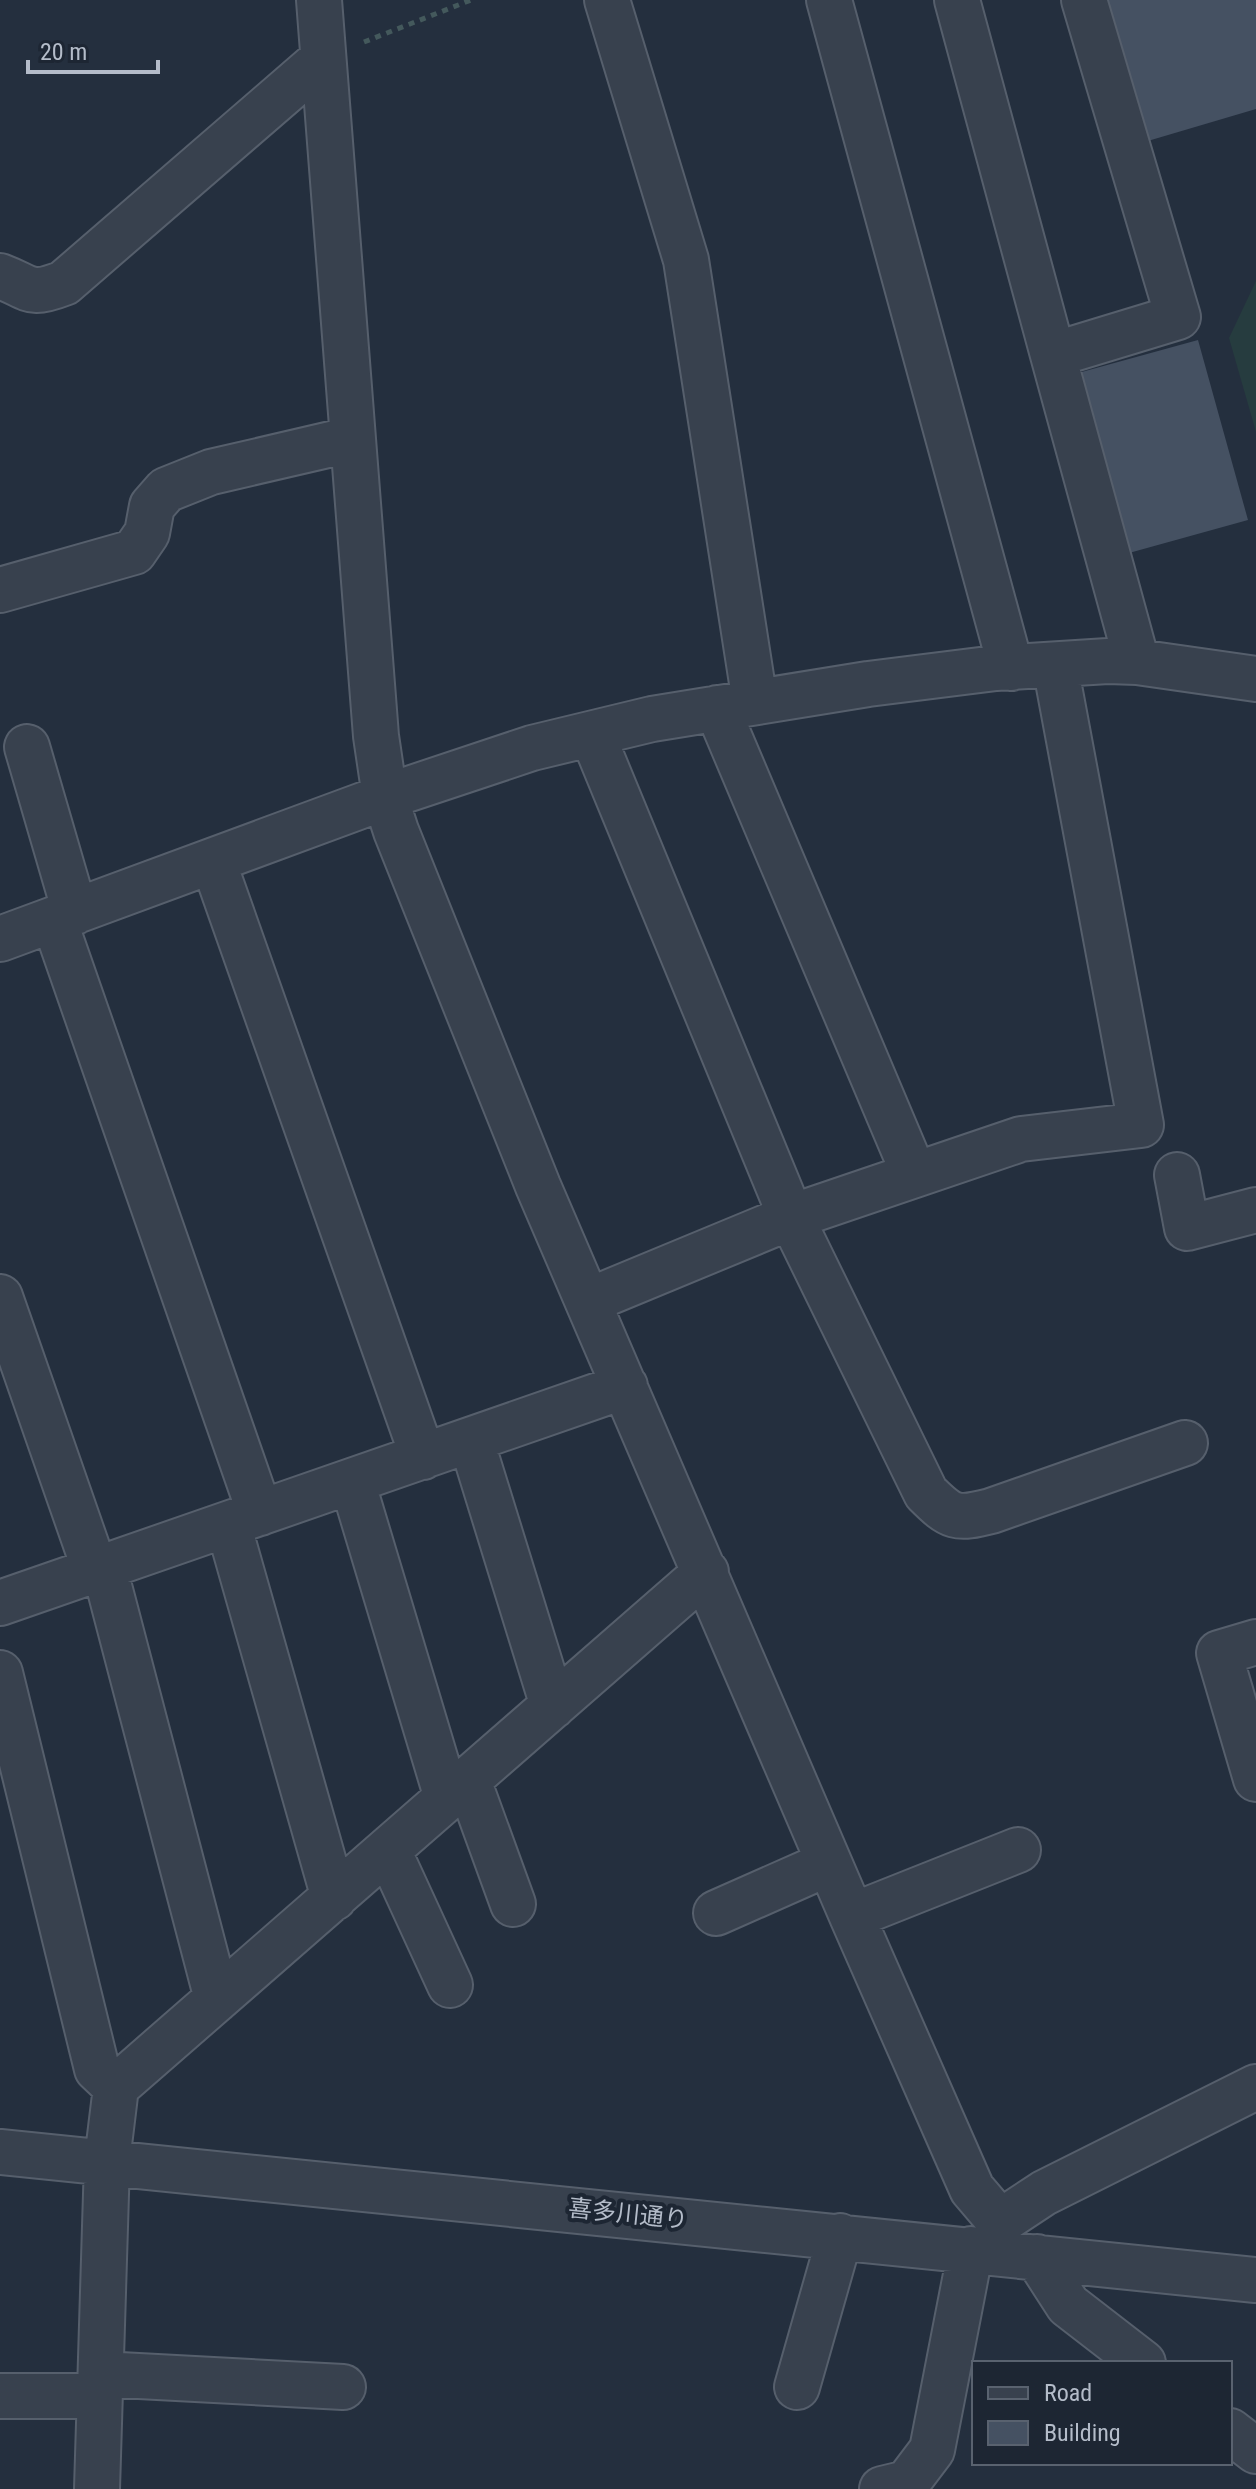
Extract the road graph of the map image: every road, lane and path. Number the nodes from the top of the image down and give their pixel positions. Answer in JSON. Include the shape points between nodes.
{"nodes":[{"id":1,"x":319,"y":0,"type":"edge"},
{"id":2,"x":471,"y":0,"type":"edge"},
{"id":3,"x":607,"y":0,"type":"edge"},
{"id":4,"x":829,"y":0,"type":"edge"},
{"id":5,"x":957,"y":0,"type":"edge"},
{"id":6,"x":1084,"y":0,"type":"edge"},
{"id":7,"x":323,"y":59,"type":"junction"},
{"id":8,"x":0,"y":276,"type":"edge"},
{"id":9,"x":1053,"y":355,"type":"junction"},
{"id":10,"x":353,"y":439,"type":"junction"},
{"id":11,"x":0,"y":590,"type":"edge"},
{"id":12,"x":1137,"y":662,"type":"junction"},
{"id":13,"x":1055,"y":665,"type":"junction"},
{"id":14,"x":1011,"y":668,"type":"junction"},
{"id":15,"x":1256,"y":679,"type":"edge"},
{"id":16,"x":736,"y":705,"type":"junction"},
{"id":17,"x":592,"y":734,"type":"junction"},
{"id":18,"x":29,"y":747,"type":"edge"},
{"id":19,"x":385,"y":797,"type":"junction"},
{"id":20,"x":213,"y":861,"type":"junction"},
{"id":21,"x":64,"y":916,"type":"junction"},
{"id":22,"x":0,"y":939,"type":"edge"},
{"id":23,"x":914,"y":1174,"type":"junction"},
{"id":24,"x":1177,"y":1175,"type":"dead end"},
{"id":25,"x":1256,"y":1210,"type":"edge"},
{"id":26,"x":791,"y":1217,"type":"junction"},
{"id":27,"x":0,"y":1297,"type":"edge"},
{"id":28,"x":588,"y":1301,"type":"junction"},
{"id":29,"x":625,"y":1386,"type":"junction"},
{"id":30,"x":471,"y":1440,"type":"junction"},
{"id":31,"x":1185,"y":1443,"type":"dead end"},
{"id":32,"x":423,"y":1457,"type":"junction"},
{"id":33,"x":352,"y":1481,"type":"junction"},
{"id":34,"x":244,"y":1519,"type":"junction"},
{"id":35,"x":100,"y":1569,"type":"junction"},
{"id":36,"x":706,"y":1572,"type":"junction"},
{"id":37,"x":0,"y":1603,"type":"edge"},
{"id":38,"x":1256,"y":1642,"type":"edge"},
{"id":39,"x":0,"y":1673,"type":"edge"},
{"id":40,"x":553,"y":1706,"type":"junction"},
{"id":41,"x":1256,"y":1779,"type":"edge"},
{"id":42,"x":457,"y":1789,"type":"junction"},
{"id":43,"x":388,"y":1850,"type":"junction"},
{"id":44,"x":1018,"y":1850,"type":"dead end"},
{"id":45,"x":829,"y":1863,"type":"junction"},
{"id":46,"x":334,"y":1898,"type":"junction"},
{"id":47,"x":513,"y":1904,"type":"dead end"},
{"id":48,"x":716,"y":1913,"type":"dead end"},
{"id":49,"x":852,"y":1916,"type":"junction"},
{"id":50,"x":450,"y":1985,"type":"dead end"},
{"id":51,"x":217,"y":1999,"type":"junction"},
{"id":52,"x":116,"y":2087,"type":"junction"},
{"id":53,"x":1256,"y":2087,"type":"edge"},
{"id":54,"x":0,"y":2152,"type":"edge"},
{"id":55,"x":107,"y":2161,"type":"junction"},
{"id":56,"x":840,"y":2236,"type":"junction"},
{"id":57,"x":1001,"y":2245,"type":"junction"},
{"id":58,"x":1256,"y":2280,"type":"edge"},
{"id":59,"x":1140,"y":2361,"type":"edge"},
{"id":60,"x":100,"y":2385,"type":"junction"},
{"id":61,"x":343,"y":2387,"type":"dead end"},
{"id":62,"x":797,"y":2387,"type":"dead end"},
{"id":63,"x":0,"y":2396,"type":"edge"},
{"id":64,"x":1232,"y":2433,"type":"edge"},
{"id":65,"x":1256,"y":2451,"type":"edge"},
{"id":66,"x":97,"y":2489,"type":"edge"},
{"id":67,"x":882,"y":2489,"type":"edge"}],
"edges":[{"from":1,"to":7,"type":"street"},
{"from":2,"to":7,"type":"path"},
{"from":3,"to":16,"type":"street","via":[[686,260]]},
{"from":4,"to":14,"type":"street"},
{"from":5,"to":9,"type":"street"},
{"from":6,"to":9,"type":"street","via":[[1178,317]]},
{"from":7,"to":8,"type":"street","via":[[64,283],[29,291]]},
{"from":7,"to":10,"type":"street"},
{"from":9,"to":12,"type":"street"},
{"from":10,"to":11,"type":"street","via":[[211,472],[166,490],[152,506],[147,533],[134,552]]},
{"from":10,"to":19,"type":"street"},
{"from":12,"to":13,"type":"street"},
{"from":12,"to":15,"type":"street"},
{"from":13,"to":14,"type":"street"},
{"from":13,"to":23,"type":"street","via":[[1141,1125],[1021,1139]]},
{"from":14,"to":16,"type":"street"},
{"from":16,"to":17,"type":"street"},
{"from":16,"to":23,"type":"street"},
{"from":17,"to":19,"type":"street","via":[[532,748]]},
{"from":17,"to":26,"type":"street"},
{"from":18,"to":21,"type":"street"},
{"from":19,"to":20,"type":"street"},
{"from":19,"to":28,"type":"street"},
{"from":20,"to":21,"type":"street"},
{"from":20,"to":32,"type":"street"},
{"from":21,"to":22,"type":"street"},
{"from":21,"to":34,"type":"street"},
{"from":23,"to":26,"type":"street"},
{"from":24,"to":25,"type":"street","via":[[1187,1228]]},
{"from":26,"to":28,"type":"street"},
{"from":26,"to":31,"type":"street","via":[[926,1493],[946,1513],[967,1517],[991,1511]]},
{"from":27,"to":35,"type":"street"},
{"from":28,"to":29,"type":"street"},
{"from":29,"to":30,"type":"street"},
{"from":29,"to":36,"type":"street"},
{"from":30,"to":32,"type":"street"},
{"from":30,"to":40,"type":"street"},
{"from":32,"to":33,"type":"street"},
{"from":33,"to":34,"type":"street"},
{"from":33,"to":42,"type":"street"},
{"from":34,"to":35,"type":"street"},
{"from":34,"to":46,"type":"street"},
{"from":35,"to":37,"type":"street"},
{"from":35,"to":51,"type":"street"},
{"from":36,"to":40,"type":"street"},
{"from":36,"to":45,"type":"street"},
{"from":38,"to":41,"type":"street","via":[[1219,1653]]},
{"from":39,"to":52,"type":"street","via":[[97,2069]]},
{"from":40,"to":42,"type":"street"},
{"from":42,"to":43,"type":"street"},
{"from":42,"to":47,"type":"street"},
{"from":43,"to":46,"type":"street"},
{"from":43,"to":50,"type":"street"},
{"from":44,"to":49,"type":"street"},
{"from":45,"to":48,"type":"street"},
{"from":45,"to":49,"type":"street"},
{"from":46,"to":51,"type":"street"},
{"from":49,"to":57,"type":"street"},
{"from":51,"to":52,"type":"street"},
{"from":52,"to":55,"type":"street"},
{"from":53,"to":57,"type":"street","via":[[1044,2193]]},
{"from":54,"to":55,"type":"street","name":"喜多川通り"},
{"from":55,"to":56,"type":"street","name":"喜多川通り"},
{"from":55,"to":60,"type":"street"},
{"from":56,"to":57,"type":"street","name":"喜多川通り"},
{"from":56,"to":62,"type":"street"},
{"from":57,"to":58,"type":"street","name":"喜多川通り"},
{"from":57,"to":59,"type":"street"},
{"from":57,"to":67,"type":"street","via":[[932,2450],[907,2483]]},
{"from":60,"to":61,"type":"street"},
{"from":60,"to":63,"type":"street"},
{"from":60,"to":66,"type":"street"},
{"from":64,"to":65,"type":"street"}]}
